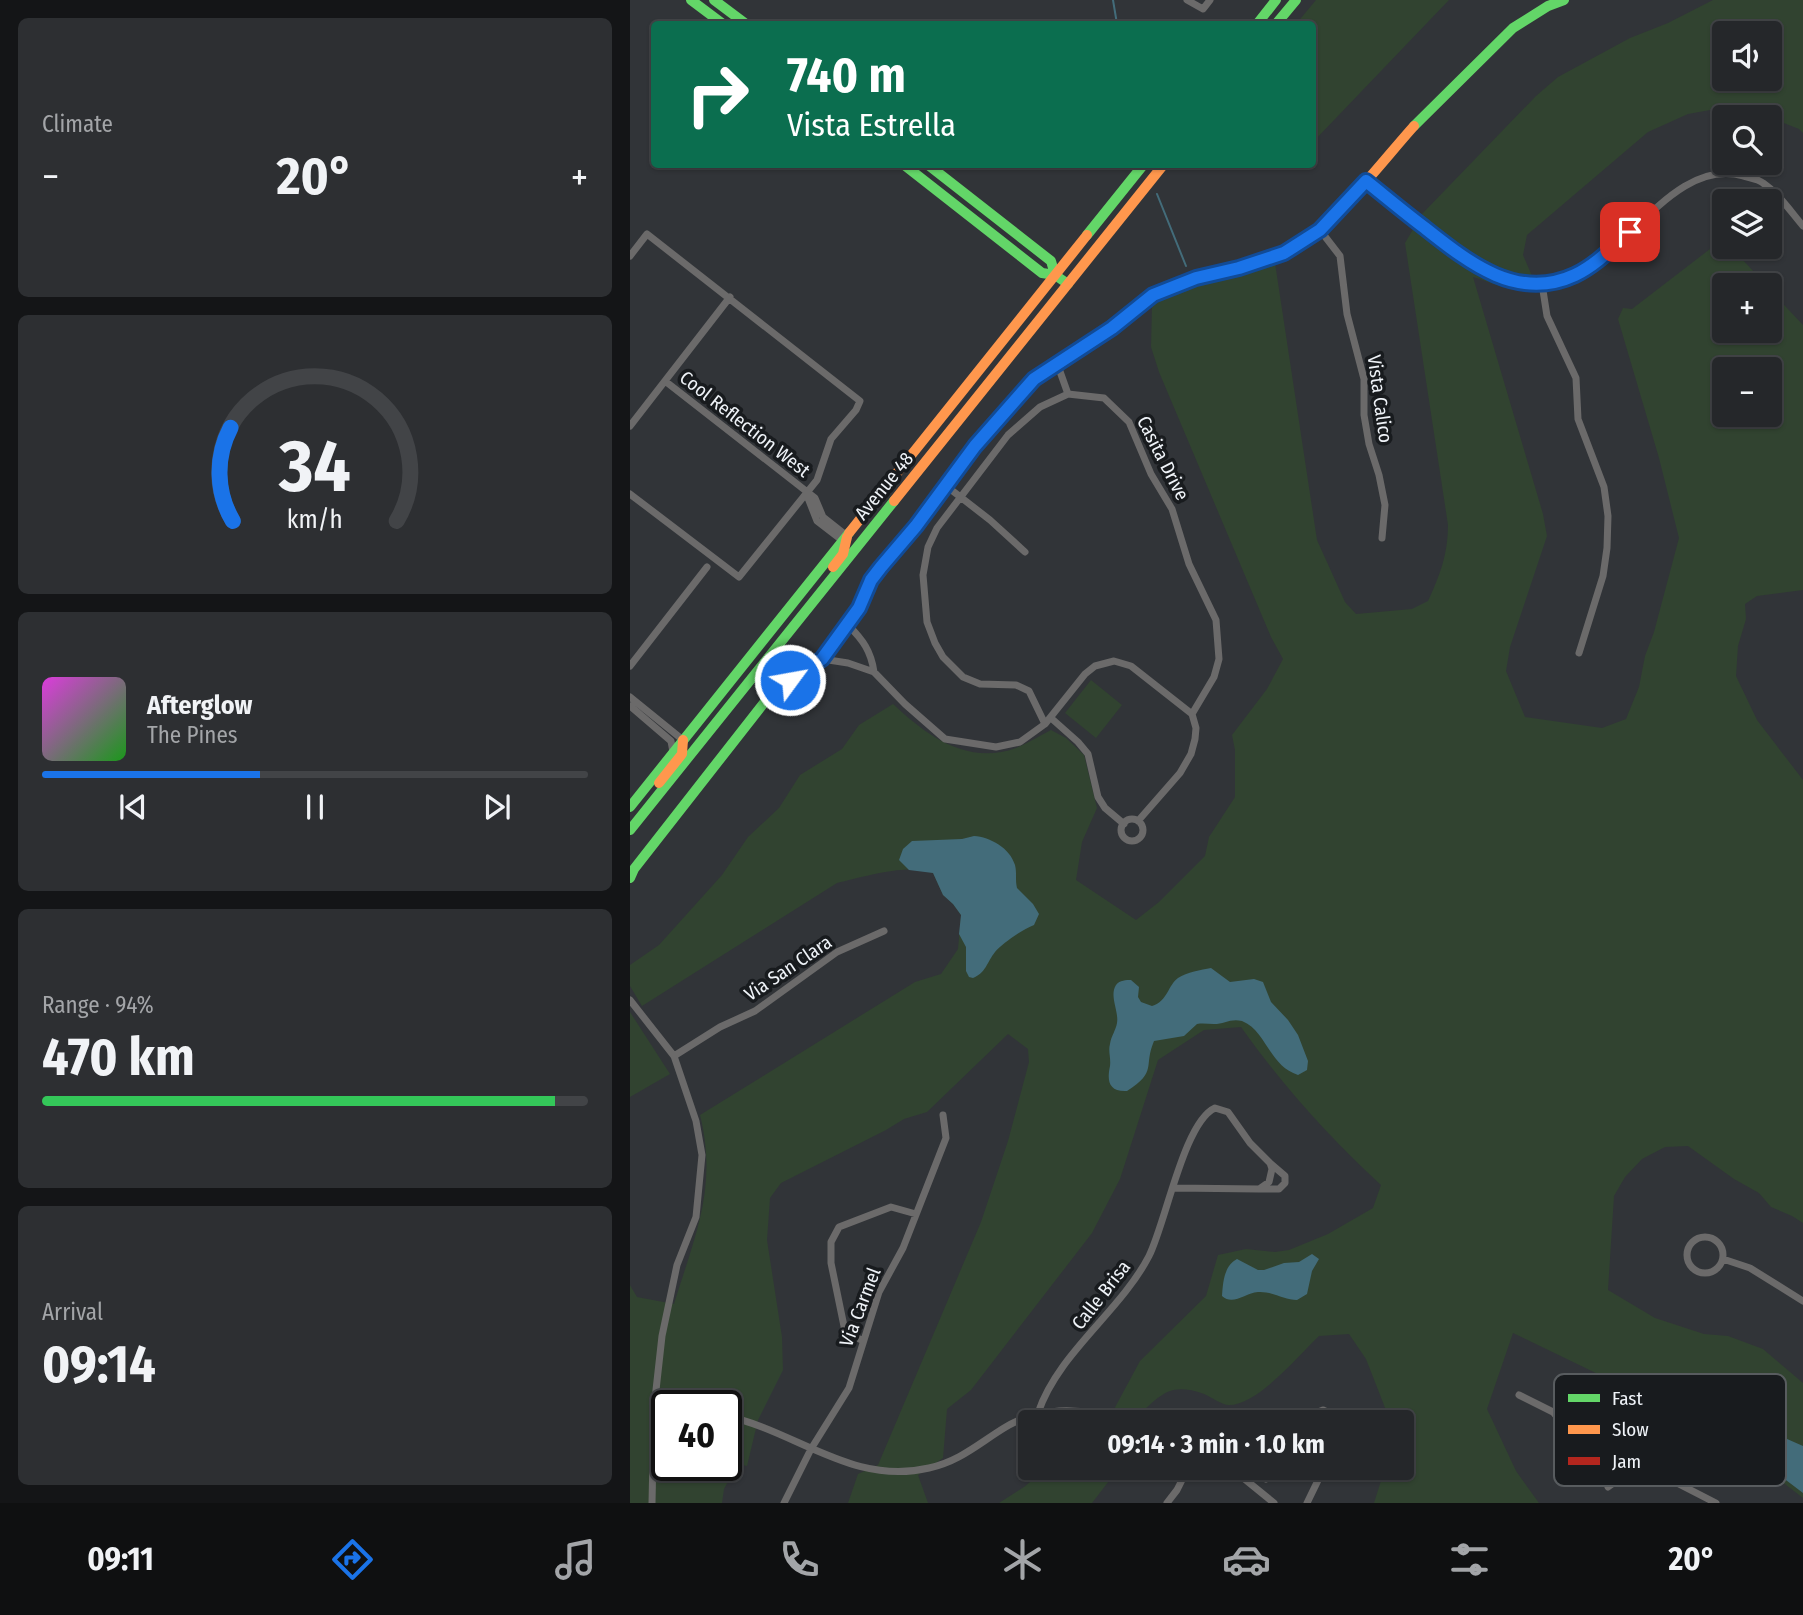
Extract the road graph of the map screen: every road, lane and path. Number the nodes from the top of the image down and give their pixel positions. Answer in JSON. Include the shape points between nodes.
{"nodes":[{"id":1,"x":691,"y":0,"type":"edge"},
{"id":2,"x":714,"y":0,"type":"edge"},
{"id":3,"x":1187,"y":0,"type":"edge"},
{"id":4,"x":1210,"y":0,"type":"edge"},
{"id":5,"x":1276,"y":0,"type":"edge"},
{"id":6,"x":1296,"y":0,"type":"edge"},
{"id":7,"x":1563,"y":0,"type":"edge"},
{"id":8,"x":719,"y":21,"type":"edge"},
{"id":9,"x":742,"y":21,"type":"edge"},
{"id":10,"x":1259,"y":21,"type":"edge"},
{"id":11,"x":1278,"y":21,"type":"edge"},
{"id":12,"x":908,"y":168,"type":"edge"},
{"id":13,"x":932,"y":168,"type":"edge"},
{"id":14,"x":1141,"y":168,"type":"edge"},
{"id":15,"x":1161,"y":168,"type":"edge"},
{"id":16,"x":923,"y":180,"type":"junction"},
{"id":17,"x":1366,"y":181,"type":"junction"},
{"id":18,"x":965,"y":194,"type":"junction"},
{"id":19,"x":1803,"y":226,"type":"edge"},
{"id":20,"x":1320,"y":230,"type":"junction"},
{"id":21,"x":630,"y":256,"type":"edge"},
{"id":22,"x":1055,"y":275,"type":"junction"},
{"id":23,"x":1068,"y":284,"type":"junction"},
{"id":24,"x":1542,"y":284,"type":"junction"},
{"id":25,"x":730,"y":298,"type":"junction"},
{"id":26,"x":1057,"y":363,"type":"junction"},
{"id":27,"x":665,"y":381,"type":"junction"},
{"id":28,"x":1068,"y":394,"type":"junction"},
{"id":29,"x":630,"y":426,"type":"edge"},
{"id":30,"x":945,"y":485,"type":"junction"},
{"id":31,"x":806,"y":493,"type":"junction"},
{"id":32,"x":630,"y":494,"type":"edge"},
{"id":33,"x":960,"y":497,"type":"junction"},
{"id":34,"x":876,"y":523,"type":"junction"},
{"id":35,"x":1382,"y":538,"type":"dead end"},
{"id":36,"x":846,"y":539,"type":"junction"},
{"id":37,"x":1025,"y":552,"type":"dead end"},
{"id":38,"x":707,"y":567,"type":"dead end"},
{"id":39,"x":799,"y":620,"type":"junction"},
{"id":40,"x":848,"y":625,"type":"junction"},
{"id":41,"x":1578,"y":653,"type":"dead end"},
{"id":42,"x":822,"y":659,"type":"junction"},
{"id":43,"x":630,"y":666,"type":"edge"},
{"id":44,"x":874,"y":672,"type":"junction"},
{"id":45,"x":630,"y":697,"type":"edge"},
{"id":46,"x":630,"y":706,"type":"edge"},
{"id":47,"x":1192,"y":714,"type":"junction"},
{"id":48,"x":1048,"y":721,"type":"junction"},
{"id":49,"x":683,"y":740,"type":"junction"},
{"id":50,"x":673,"y":753,"type":"junction"},
{"id":51,"x":630,"y":807,"type":"edge"},
{"id":52,"x":639,"y":820,"type":"junction"},
{"id":53,"x":1138,"y":821,"type":"junction"},
{"id":54,"x":1124,"y":824,"type":"junction"},
{"id":55,"x":630,"y":830,"type":"edge"},
{"id":56,"x":630,"y":878,"type":"edge"},
{"id":57,"x":884,"y":931,"type":"dead end"},
{"id":58,"x":630,"y":1000,"type":"edge"},
{"id":59,"x":674,"y":1056,"type":"junction"},
{"id":60,"x":943,"y":1115,"type":"dead end"},
{"id":61,"x":1270,"y":1163,"type":"junction"},
{"id":62,"x":1174,"y":1188,"type":"junction"},
{"id":63,"x":1259,"y":1189,"type":"junction"},
{"id":64,"x":916,"y":1214,"type":"junction"},
{"id":65,"x":1723,"y":1258,"type":"junction"},
{"id":66,"x":1803,"y":1301,"type":"edge"},
{"id":67,"x":863,"y":1341,"type":"junction"},
{"id":68,"x":656,"y":1390,"type":"edge"},
{"id":69,"x":1519,"y":1395,"type":"dead end"},
{"id":70,"x":1040,"y":1410,"type":"edge"},
{"id":71,"x":1554,"y":1413,"type":"edge"},
{"id":72,"x":742,"y":1421,"type":"edge"},
{"id":73,"x":1018,"y":1421,"type":"edge"},
{"id":74,"x":811,"y":1449,"type":"junction"},
{"id":75,"x":1182,"y":1480,"type":"edge"},
{"id":76,"x":1246,"y":1480,"type":"edge"},
{"id":77,"x":1318,"y":1480,"type":"edge"},
{"id":78,"x":652,"y":1481,"type":"edge"},
{"id":79,"x":1683,"y":1486,"type":"edge"},
{"id":80,"x":652,"y":1503,"type":"edge"},
{"id":81,"x":784,"y":1503,"type":"edge"},
{"id":82,"x":1167,"y":1503,"type":"edge"},
{"id":83,"x":1274,"y":1503,"type":"edge"},
{"id":84,"x":1307,"y":1503,"type":"edge"},
{"id":85,"x":1716,"y":1503,"type":"edge"}],
"edges":[{"from":1,"to":8,"type":"main road"},
{"from":2,"to":9,"type":"main road"},
{"from":3,"to":4,"type":"street","via":[[1203,9]]},
{"from":5,"to":10,"type":"main road"},
{"from":6,"to":11,"type":"main road"},
{"from":7,"to":17,"type":"main road","via":[[1513,27],[1426,113]]},
{"from":12,"to":16,"type":"main road"},
{"from":13,"to":18,"type":"main road"},
{"from":14,"to":22,"type":"main road","name":"Avenue 48"},
{"from":15,"to":23,"type":"main road","name":"Avenue 48"},
{"from":16,"to":18,"type":"main road","via":[[956,197]]},
{"from":16,"to":22,"type":"main road","via":[[1042,274]]},
{"from":17,"to":20,"type":"main road"},
{"from":17,"to":24,"type":"street","via":[[1474,266],[1508,280]]},
{"from":18,"to":22,"type":"main road","via":[[1052,261]]},
{"from":19,"to":24,"type":"street","via":[[1761,182],[1734,174],[1710,175],[1687,185],[1582,271]]},
{"from":20,"to":26,"type":"main road","via":[[1284,253],[1153,295]]},
{"from":20,"to":35,"type":"street","name":"Vista Calico","via":[[1340,256],[1347,314],[1364,379],[1369,444],[1385,505]]},
{"from":21,"to":25,"type":"street","name":"Cool Reflection West","via":[[647,234]]},
{"from":22,"to":23,"type":"main road"},
{"from":22,"to":36,"type":"main road","name":"Avenue 48"},
{"from":23,"to":34,"type":"main road","name":"Avenue 48"},
{"from":24,"to":41,"type":"street","via":[[1547,316],[1576,378],[1578,419],[1604,487],[1608,516],[1603,576]]},
{"from":25,"to":27,"type":"street","name":"Cool Reflection West"},
{"from":25,"to":31,"type":"street","name":"Cool Reflection West","via":[[860,401],[831,439],[817,480]]},
{"from":26,"to":28,"type":"street"},
{"from":26,"to":30,"type":"main road","via":[[1020,392]]},
{"from":27,"to":29,"type":"street","name":"Cool Reflection West"},
{"from":27,"to":31,"type":"street","name":"Cool Reflection West"},
{"from":28,"to":33,"type":"street","via":[[1040,407],[1007,435]]},
{"from":28,"to":47,"type":"street","name":"Casita Drive","via":[[1104,398],[1129,422],[1172,509],[1189,564],[1216,620],[1219,659]]},
{"from":30,"to":33,"type":"street"},
{"from":30,"to":40,"type":"main road","via":[[871,580]]},
{"from":31,"to":32,"type":"street","name":"Cool Reflection West","via":[[739,577]]},
{"from":31,"to":36,"type":"street","via":[[817,521]]},
{"from":33,"to":37,"type":"street"},
{"from":33,"to":48,"type":"street","via":[[937,528],[924,564],[930,632],[943,657],[963,677],[1030,691]]},
{"from":34,"to":36,"type":"main road"},
{"from":34,"to":39,"type":"main road","name":"Avenue 48"},
{"from":36,"to":39,"type":"main road","via":[[843,554],[810,596]]},
{"from":36,"to":49,"type":"main road","name":"Avenue 48"},
{"from":38,"to":43,"type":"street"},
{"from":39,"to":52,"type":"main road","name":"Avenue 48"},
{"from":40,"to":42,"type":"main road"},
{"from":40,"to":44,"type":"street","via":[[872,655]]},
{"from":42,"to":44,"type":"street"},
{"from":42,"to":56,"type":"main road","via":[[774,690]]},
{"from":44,"to":48,"type":"street","via":[[946,738],[996,747],[1020,742]]},
{"from":45,"to":49,"type":"street"},
{"from":46,"to":50,"type":"street","via":[[671,741]]},
{"from":47,"to":48,"type":"street","via":[[1131,666],[1114,661],[1085,674]]},
{"from":47,"to":53,"type":"street","via":[[1195,739],[1191,754]]},
{"from":48,"to":54,"type":"street","via":[[1079,742],[1088,754],[1098,797]]},
{"from":49,"to":50,"type":"main road","name":"Avenue 48"},
{"from":49,"to":52,"type":"main road","via":[[682,754],[647,798]]},
{"from":50,"to":51,"type":"main road","name":"Avenue 48"},
{"from":52,"to":55,"type":"main road","name":"Avenue 48"},
{"from":53,"to":54,"type":"street"},
{"from":53,"to":54,"type":"street","via":[[1143,833],[1136,841],[1124,837]]},
{"from":57,"to":59,"type":"street","name":"Via San Clara","via":[[837,952],[755,1011]]},
{"from":58,"to":59,"type":"street"},
{"from":59,"to":68,"type":"street","via":[[702,1156],[696,1217],[677,1265]]},
{"from":60,"to":64,"type":"street","name":"Via Carmel","via":[[946,1138]]},
{"from":61,"to":62,"type":"street","name":"Calle Brisa","via":[[1228,1112],[1215,1108],[1195,1128]]},
{"from":61,"to":63,"type":"street","via":[[1272,1176]]},
{"from":61,"to":63,"type":"street","via":[[1285,1176],[1285,1183],[1279,1189]]},
{"from":62,"to":63,"type":"street"},
{"from":62,"to":70,"type":"street","name":"Calle Brisa","via":[[1162,1226],[1136,1277],[1070,1359]]},
{"from":64,"to":67,"type":"street","name":"Via Carmel","via":[[879,1292]]},
{"from":64,"to":67,"type":"street","via":[[891,1206],[839,1227],[831,1242],[845,1331]]},
{"from":65,"to":65,"type":"street","via":[[1721,1246],[1711,1237],[1695,1240],[1688,1250],[1690,1265],[1700,1272],[1714,1270]]},
{"from":65,"to":66,"type":"street","via":[[1750,1268]]},
{"from":67,"to":74,"type":"street","name":"Via Carmel","via":[[849,1388]]},
{"from":69,"to":71,"type":"street"},
{"from":72,"to":74,"type":"street"},
{"from":73,"to":74,"type":"street","via":[[971,1452],[929,1468],[885,1472],[848,1465]]},
{"from":74,"to":81,"type":"street","name":"Via Carmel"},
{"from":75,"to":82,"type":"street"},
{"from":76,"to":83,"type":"street"},
{"from":77,"to":84,"type":"street"},
{"from":78,"to":80,"type":"street"},
{"from":79,"to":85,"type":"street"}]}
